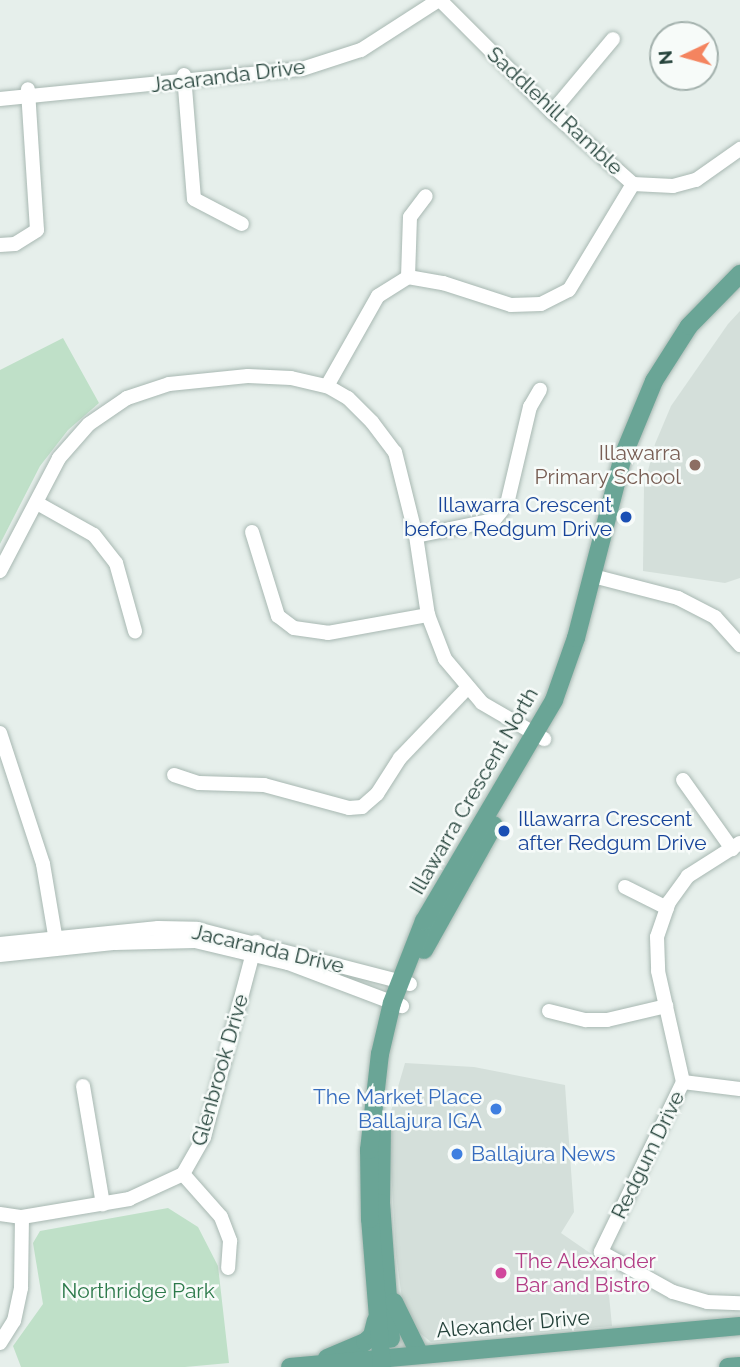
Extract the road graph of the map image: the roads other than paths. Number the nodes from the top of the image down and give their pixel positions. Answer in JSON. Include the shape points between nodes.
{"nodes":[{"id":1,"x":422,"y":0,"type":"edge"},
{"id":2,"x":440,"y":0,"type":"edge"},
{"id":3,"x":613,"y":39,"type":"dead end"},
{"id":4,"x":184,"y":78,"type":"junction"},
{"id":5,"x":0,"y":91,"type":"edge"},
{"id":6,"x":28,"y":92,"type":"junction"},
{"id":7,"x":0,"y":99,"type":"edge"},
{"id":8,"x":552,"y":112,"type":"junction"},
{"id":9,"x":740,"y":149,"type":"edge"},
{"id":10,"x":633,"y":184,"type":"junction"},
{"id":11,"x":426,"y":196,"type":"dead end"},
{"id":12,"x":242,"y":224,"type":"dead end"},
{"id":13,"x":0,"y":245,"type":"edge"},
{"id":14,"x":740,"y":274,"type":"edge"},
{"id":15,"x":408,"y":277,"type":"junction"},
{"id":16,"x":740,"y":286,"type":"edge"},
{"id":17,"x":327,"y":386,"type":"junction"},
{"id":18,"x":540,"y":390,"type":"dead end"},
{"id":19,"x":37,"y":503,"type":"junction"},
{"id":20,"x":252,"y":532,"type":"dead end"},
{"id":21,"x":416,"y":537,"type":"junction"},
{"id":22,"x":0,"y":571,"type":"edge"},
{"id":23,"x":598,"y":578,"type":"junction"},
{"id":24,"x":428,"y":615,"type":"junction"},
{"id":25,"x":135,"y":631,"type":"dead end"},
{"id":26,"x":740,"y":645,"type":"edge"},
{"id":27,"x":468,"y":687,"type":"junction"},
{"id":28,"x":0,"y":733,"type":"edge"},
{"id":29,"x":540,"y":736,"type":"junction"},
{"id":30,"x":174,"y":775,"type":"dead end"},
{"id":31,"x":683,"y":779,"type":"dead end"},
{"id":32,"x":736,"y":846,"type":"edge"},
{"id":33,"x":625,"y":887,"type":"dead end"},
{"id":34,"x":667,"y":908,"type":"junction"},
{"id":35,"x":0,"y":944,"type":"edge"},
{"id":36,"x":57,"y":944,"type":"junction"},
{"id":37,"x":255,"y":947,"type":"junction"},
{"id":38,"x":0,"y":955,"type":"edge"},
{"id":39,"x":405,"y":983,"type":"junction"},
{"id":40,"x":397,"y":1004,"type":"junction"},
{"id":41,"x":666,"y":1006,"type":"junction"},
{"id":42,"x":549,"y":1011,"type":"dead end"},
{"id":43,"x":684,"y":1082,"type":"junction"},
{"id":44,"x":83,"y":1086,"type":"dead end"},
{"id":45,"x":740,"y":1089,"type":"edge"},
{"id":46,"x":183,"y":1174,"type":"junction"},
{"id":47,"x":103,"y":1204,"type":"junction"},
{"id":48,"x":0,"y":1214,"type":"edge"},
{"id":49,"x":22,"y":1217,"type":"junction"},
{"id":50,"x":228,"y":1268,"type":"dead end"},
{"id":51,"x":387,"y":1279,"type":"junction"},
{"id":52,"x":740,"y":1303,"type":"edge"},
{"id":53,"x":377,"y":1316,"type":"junction"},
{"id":54,"x":740,"y":1326,"type":"edge"},
{"id":55,"x":0,"y":1343,"type":"edge"},
{"id":56,"x":421,"y":1355,"type":"junction"},
{"id":57,"x":387,"y":1363,"type":"edge"},
{"id":58,"x":299,"y":1366,"type":"edge"},
{"id":59,"x":740,"y":1366,"type":"edge"},
{"id":60,"x":728,"y":1367,"type":"edge"}],
"edges":[{"from":1,"to":4,"type":"street","name":"Jacaranda Drive","via":[[383,29],[323,56]]},
{"from":2,"to":4,"type":"street","name":"Jacaranda Drive","via":[[360,50],[331,61],[273,74]]},
{"from":2,"to":8,"type":"street","name":"Saddlehill Ramble"},
{"from":3,"to":8,"type":"street"},
{"from":4,"to":6,"type":"street","name":"Jacaranda Drive"},
{"from":4,"to":12,"type":"street","via":[[194,199]]},
{"from":5,"to":6,"type":"street","name":"Jacaranda Drive"},
{"from":6,"to":7,"type":"street","name":"Jacaranda Drive"},
{"from":6,"to":13,"type":"street","via":[[37,230],[15,244]]},
{"from":8,"to":10,"type":"street","name":"Saddlehill Ramble"},
{"from":9,"to":10,"type":"street","via":[[696,180],[673,186]]},
{"from":10,"to":15,"type":"street","name":"Saddlehill Ramble","via":[[569,290],[541,304],[511,305]]},
{"from":11,"to":15,"type":"street","via":[[410,216]]},
{"from":14,"to":23,"type":"main road","name":"Illawarra Crescent North","via":[[689,326],[653,381],[623,456]]},
{"from":15,"to":17,"type":"street","via":[[378,296]]},
{"from":16,"to":23,"type":"main road","name":"Illawarra Crescent North","via":[[689,340],[646,413]]},
{"from":17,"to":19,"type":"street","via":[[248,376],[169,384],[127,398],[89,424],[59,458]]},
{"from":17,"to":21,"type":"street","via":[[348,398],[395,452]]},
{"from":18,"to":21,"type":"street","via":[[530,407],[507,504],[494,520]]},
{"from":19,"to":22,"type":"street"},
{"from":19,"to":25,"type":"street","via":[[94,534],[116,563]]},
{"from":20,"to":24,"type":"street","via":[[278,616],[294,628],[328,633]]},
{"from":21,"to":24,"type":"street"},
{"from":23,"to":26,"type":"street","via":[[678,598],[715,617]]},
{"from":23,"to":29,"type":"main road","name":"Illawarra Crescent North"},
{"from":24,"to":27,"type":"street","via":[[445,659]]},
{"from":27,"to":29,"type":"street","via":[[482,703]]},
{"from":27,"to":30,"type":"street","via":[[400,758],[377,794],[362,807],[349,808],[264,785],[199,783]]},
{"from":28,"to":36,"type":"street","via":[[43,864]]},
{"from":29,"to":39,"type":"main road","name":"Illawarra Crescent North","via":[[425,921]]},
{"from":31,"to":32,"type":"street"},
{"from":32,"to":34,"type":"street","name":"Redgum Drive","via":[[688,876]]},
{"from":33,"to":34,"type":"street"},
{"from":34,"to":41,"type":"street","name":"Redgum Drive","via":[[657,936]]},
{"from":35,"to":36,"type":"street","name":"Jacaranda Drive"},
{"from":36,"to":37,"type":"street","name":"Jacaranda Drive","via":[[158,928],[197,929]]},
{"from":36,"to":38,"type":"street","name":"Jacaranda Drive"},
{"from":37,"to":39,"type":"street","name":"Jacaranda Drive"},
{"from":37,"to":40,"type":"street","name":"Jacaranda Drive"},
{"from":37,"to":46,"type":"street","name":"Glenbrook Drive","via":[[204,1138]]},
{"from":39,"to":40,"type":"main road","name":"Illawarra Crescent North"},
{"from":40,"to":51,"type":"main road","name":"Illawarra Crescent North","via":[[383,1100],[381,1203]]},
{"from":40,"to":53,"type":"main road","name":"Illawarra Crescent North","via":[[380,1054],[369,1150]]},
{"from":41,"to":42,"type":"street","via":[[607,1020]]},
{"from":41,"to":43,"type":"street","name":"Redgum Drive"},
{"from":43,"to":45,"type":"street"},
{"from":43,"to":52,"type":"street","name":"Redgum Drive","via":[[601,1252],[673,1292],[707,1302]]},
{"from":44,"to":47,"type":"street"},
{"from":46,"to":47,"type":"street","via":[[129,1199]]},
{"from":46,"to":50,"type":"street","via":[[227,1228]]},
{"from":47,"to":49,"type":"street"},
{"from":48,"to":49,"type":"street"},
{"from":49,"to":55,"type":"street","via":[[21,1288],[14,1321]]},
{"from":51,"to":56,"type":"main road","via":[[405,1329]]},
{"from":51,"to":57,"type":"main road","name":"Illawarra Crescent North"},
{"from":53,"to":57,"type":"main road","name":"Illawarra Crescent North"},
{"from":53,"to":58,"type":"main road","via":[[372,1336],[365,1342]]},
{"from":54,"to":56,"type":"main road","name":"Alexander Drive"},
{"from":56,"to":57,"type":"main road","name":"Alexander Drive"},
{"from":57,"to":58,"type":"main road","name":"Alexander Drive"},
{"from":59,"to":60,"type":"main road"}]}
